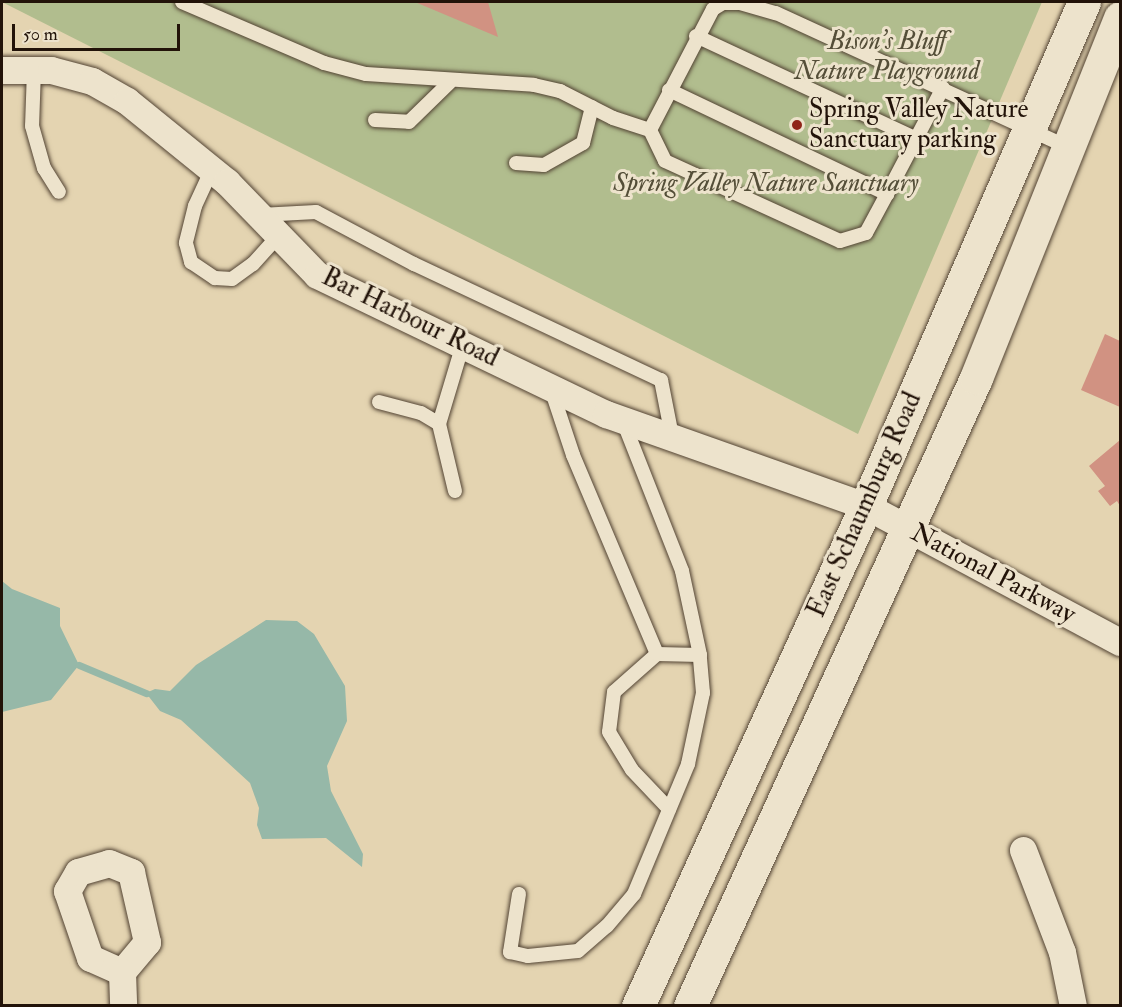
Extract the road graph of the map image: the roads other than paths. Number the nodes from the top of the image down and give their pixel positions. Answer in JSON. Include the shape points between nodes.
{"nodes":[{"id":1,"x":182,"y":2,"type":"edge"},
{"id":2,"x":1084,"y":2,"type":"edge"},
{"id":3,"x":1120,"y":18,"type":"edge"},
{"id":4,"x":696,"y":36,"type":"junction"},
{"id":5,"x":2,"y":70,"type":"edge"},
{"id":6,"x":34,"y":70,"type":"junction"},
{"id":7,"x":450,"y":82,"type":"junction"},
{"id":8,"x":943,"y":88,"type":"junction"},
{"id":9,"x":669,"y":90,"type":"junction"},
{"id":10,"x":592,"y":107,"type":"junction"},
{"id":11,"x":375,"y":120,"type":"dead end"},
{"id":12,"x":650,"y":130,"type":"junction"},
{"id":13,"x":1030,"y":131,"type":"junction"},
{"id":14,"x":915,"y":138,"type":"junction"},
{"id":15,"x":1066,"y":147,"type":"junction"},
{"id":16,"x":516,"y":163,"type":"dead end"},
{"id":17,"x":212,"y":169,"type":"junction"},
{"id":18,"x":59,"y":192,"type":"dead end"},
{"id":19,"x":887,"y":194,"type":"junction"},
{"id":20,"x":258,"y":216,"type":"junction"},
{"id":21,"x":278,"y":237,"type":"junction"},
{"id":22,"x":463,"y":345,"type":"junction"},
{"id":23,"x":550,"y":387,"type":"junction"},
{"id":24,"x":379,"y":402,"type":"dead end"},
{"id":25,"x":622,"y":419,"type":"junction"},
{"id":26,"x":439,"y":424,"type":"junction"},
{"id":27,"x":672,"y":436,"type":"junction"},
{"id":28,"x":455,"y":491,"type":"dead end"},
{"id":29,"x":866,"y":506,"type":"junction"},
{"id":30,"x":909,"y":529,"type":"junction"},
{"id":31,"x":1120,"y":642,"type":"edge"},
{"id":32,"x":657,"y":654,"type":"junction"},
{"id":33,"x":700,"y":655,"type":"junction"},
{"id":34,"x":669,"y":809,"type":"junction"},
{"id":35,"x":1023,"y":850,"type":"dead end"},
{"id":36,"x":519,"y":894,"type":"dead end"},
{"id":37,"x":122,"y":972,"type":"dead end"},
{"id":38,"x":123,"y":1005,"type":"edge"},
{"id":39,"x":638,"y":1005,"type":"edge"},
{"id":40,"x":690,"y":1005,"type":"edge"},
{"id":41,"x":1073,"y":1005,"type":"edge"}],
"edges":[{"from":1,"to":7,"type":"lane","via":[[324,63],[366,74]]},
{"from":2,"to":13,"type":"main road","name":"East Schaumburg Road"},
{"from":3,"to":15,"type":"main road","name":"East Schaumburg Road"},
{"from":4,"to":8,"type":"lane","via":[[713,9],[723,3],[740,3],[776,13]]},
{"from":4,"to":9,"type":"lane"},
{"from":4,"to":14,"type":"lane"},
{"from":5,"to":6,"type":"street","name":"Bar Harbour Road"},
{"from":6,"to":17,"type":"street","name":"Bar Harbour Road","via":[[92,81],[146,114]]},
{"from":6,"to":18,"type":"lane","via":[[32,126],[44,168]]},
{"from":7,"to":10,"type":"lane","via":[[534,85],[560,91]]},
{"from":7,"to":11,"type":"lane","via":[[409,122]]},
{"from":8,"to":13,"type":"lane"},
{"from":8,"to":14,"type":"lane"},
{"from":9,"to":12,"type":"lane"},
{"from":9,"to":19,"type":"lane"},
{"from":10,"to":12,"type":"lane"},
{"from":10,"to":16,"type":"lane","via":[[583,143],[544,165]]},
{"from":12,"to":19,"type":"lane","via":[[665,161],[840,241],[867,233]]},
{"from":13,"to":15,"type":"lane"},
{"from":13,"to":29,"type":"main road","name":"East Schaumburg Road"},
{"from":14,"to":19,"type":"lane"},
{"from":15,"to":30,"type":"main road","name":"East Schaumburg Road","via":[[976,378]]},
{"from":17,"to":20,"type":"street","name":"Bar Harbour Road"},
{"from":17,"to":21,"type":"lane","via":[[195,206],[186,243],[191,262],[215,278],[232,279],[253,264]]},
{"from":20,"to":21,"type":"street","name":"Bar Harbour Road"},
{"from":20,"to":27,"type":"lane","via":[[316,212],[414,264],[661,380]]},
{"from":21,"to":22,"type":"street","name":"Bar Harbour Road","via":[[317,275]]},
{"from":22,"to":23,"type":"street","name":"Bar Harbour Road"},
{"from":22,"to":26,"type":"lane"},
{"from":23,"to":25,"type":"street","name":"Bar Harbour Road"},
{"from":23,"to":32,"type":"lane","via":[[573,455]]},
{"from":24,"to":26,"type":"lane","via":[[421,413]]},
{"from":25,"to":27,"type":"street","name":"Bar Harbour Road"},
{"from":25,"to":33,"type":"lane","via":[[682,571]]},
{"from":26,"to":28,"type":"lane"},
{"from":27,"to":29,"type":"street","name":"Bar Harbour Road"},
{"from":29,"to":30,"type":"street","name":"National Parkway"},
{"from":29,"to":39,"type":"main road","name":"East Schaumburg Road"},
{"from":30,"to":31,"type":"street","name":"National Parkway"},
{"from":30,"to":40,"type":"main road","name":"East Schaumburg Road"},
{"from":32,"to":33,"type":"lane"},
{"from":32,"to":34,"type":"lane","via":[[614,692],[609,732],[632,770]]},
{"from":33,"to":34,"type":"lane","via":[[704,693],[688,764]]},
{"from":34,"to":36,"type":"lane","via":[[634,894],[607,926],[578,951],[528,956],[510,952]]},
{"from":35,"to":41,"type":"street","via":[[1062,952]]},
{"from":37,"to":38,"type":"street"}]}
